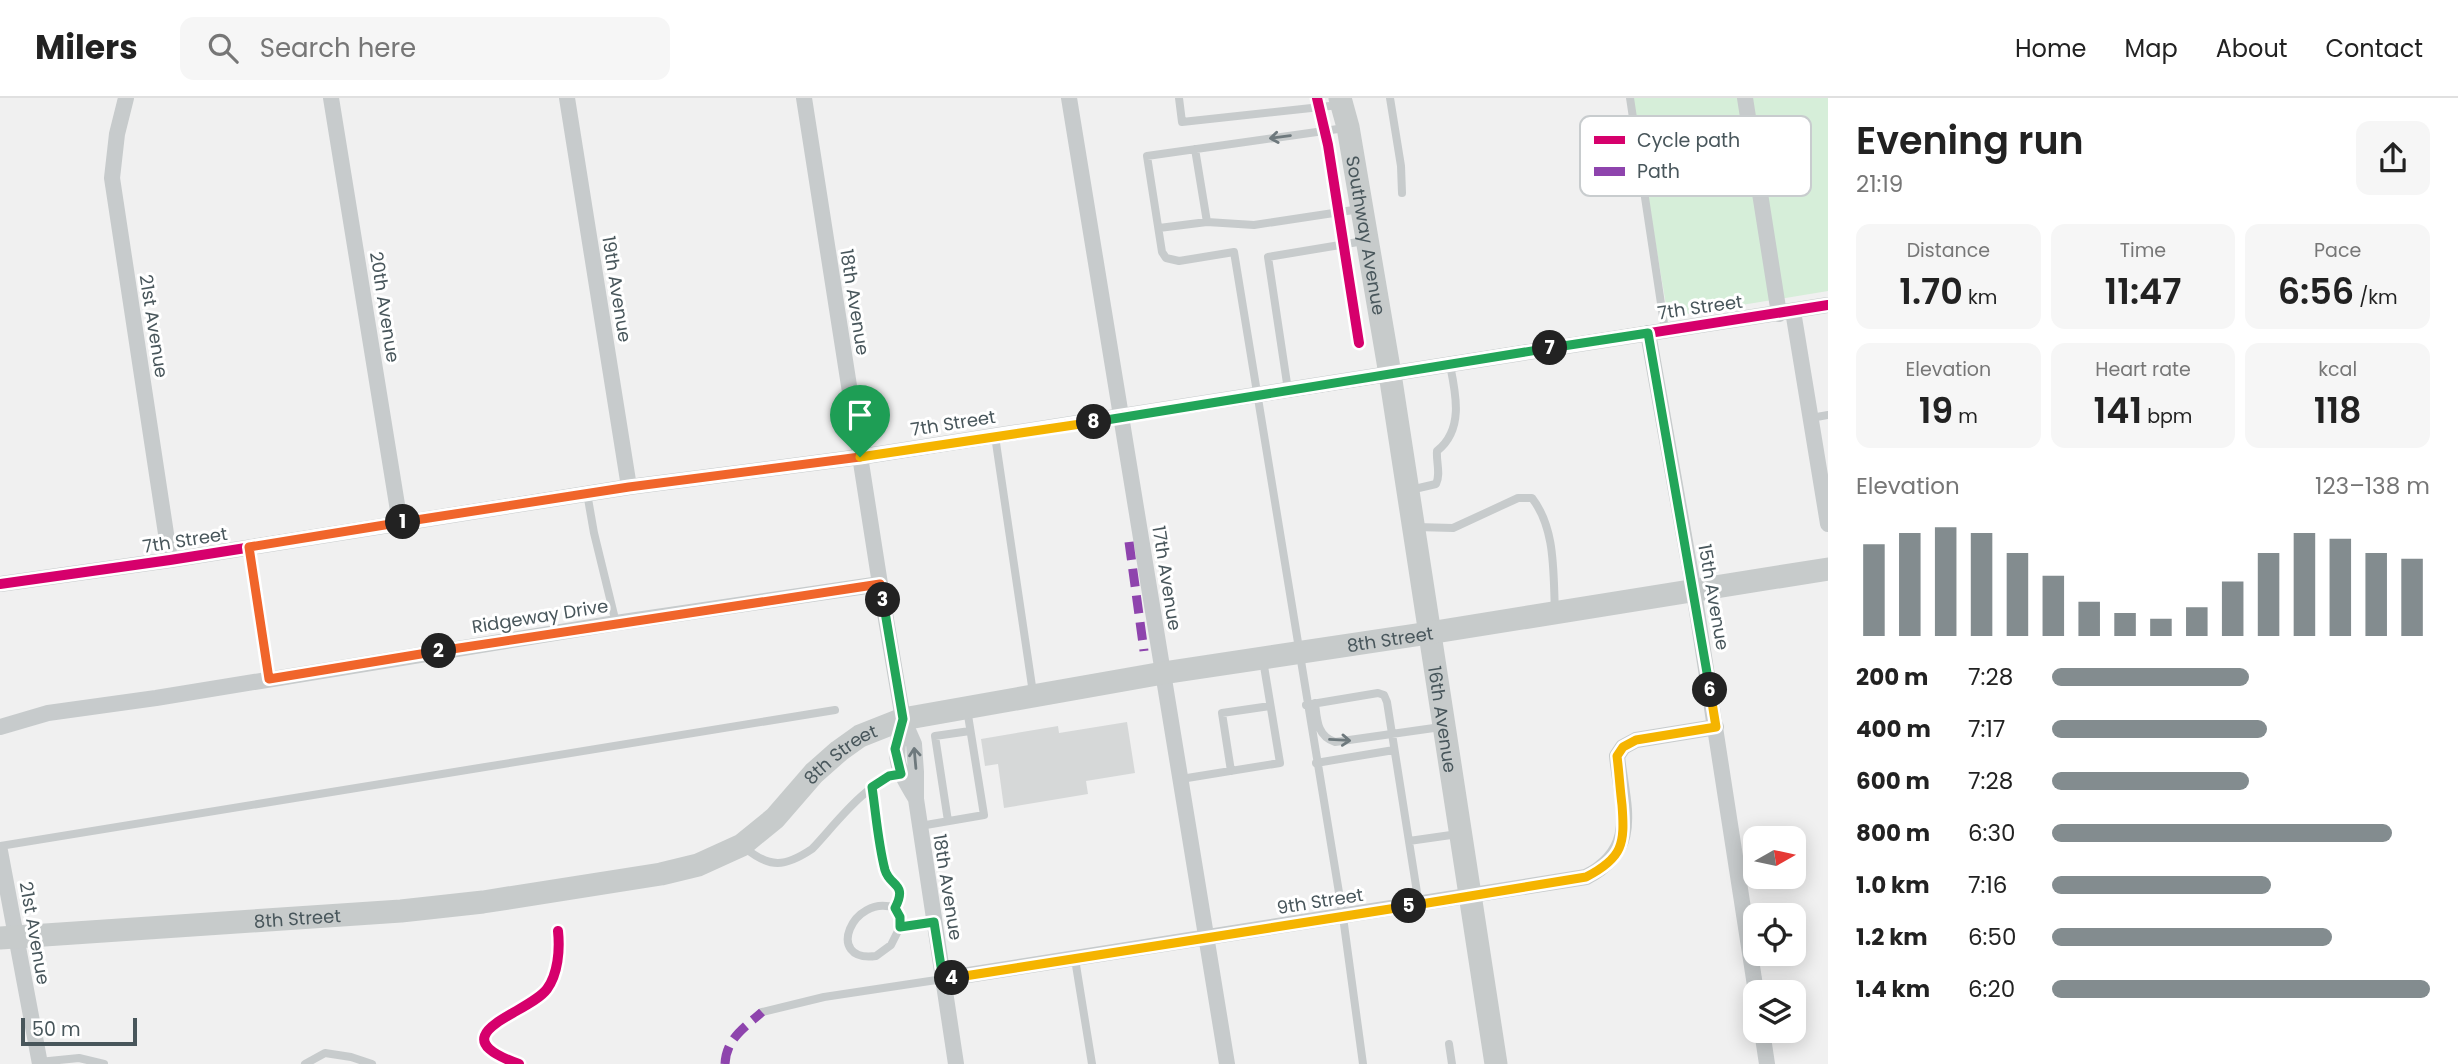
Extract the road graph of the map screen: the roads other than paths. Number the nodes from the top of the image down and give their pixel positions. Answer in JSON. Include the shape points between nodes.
{"nodes":[{"id":1,"x":126,"y":98,"type":"edge"},
{"id":2,"x":331,"y":98,"type":"edge"},
{"id":3,"x":567,"y":98,"type":"edge"},
{"id":4,"x":804,"y":98,"type":"edge"},
{"id":5,"x":1069,"y":98,"type":"edge"},
{"id":6,"x":1179,"y":98,"type":"edge"},
{"id":7,"x":1390,"y":98,"type":"edge"},
{"id":8,"x":1630,"y":98,"type":"edge"},
{"id":9,"x":1745,"y":98,"type":"edge"},
{"id":10,"x":1341,"y":101,"type":"edge"},
{"id":11,"x":1633,"y":116,"type":"edge"},
{"id":12,"x":1748,"y":116,"type":"edge"},
{"id":13,"x":1348,"y":127,"type":"junction"},
{"id":14,"x":1195,"y":149,"type":"junction"},
{"id":15,"x":1402,"y":193,"type":"dead end"},
{"id":16,"x":1645,"y":196,"type":"edge"},
{"id":17,"x":1764,"y":196,"type":"edge"},
{"id":18,"x":1362,"y":209,"type":"junction"},
{"id":19,"x":1207,"y":222,"type":"junction"},
{"id":20,"x":1158,"y":228,"type":"junction"},
{"id":21,"x":1367,"y":240,"type":"junction"},
{"id":22,"x":1828,"y":305,"type":"edge"},
{"id":23,"x":1786,"y":312,"type":"junction"},
{"id":24,"x":1665,"y":330,"type":"junction"},
{"id":25,"x":1648,"y":333,"type":"junction"},
{"id":26,"x":1450,"y":365,"type":"junction"},
{"id":27,"x":1390,"y":374,"type":"junction"},
{"id":28,"x":1288,"y":390,"type":"junction"},
{"id":29,"x":1257,"y":395,"type":"junction"},
{"id":30,"x":1828,"y":415,"type":"edge"},
{"id":31,"x":1120,"y":418,"type":"junction"},
{"id":32,"x":1811,"y":418,"type":"junction"},
{"id":33,"x":995,"y":436,"type":"junction"},
{"id":34,"x":860,"y":457,"type":"junction"},
{"id":35,"x":629,"y":487,"type":"junction"},
{"id":36,"x":1408,"y":491,"type":"junction"},
{"id":37,"x":587,"y":493,"type":"junction"},
{"id":38,"x":400,"y":523,"type":"junction"},
{"id":39,"x":1828,"y":524,"type":"edge"},
{"id":40,"x":1413,"y":527,"type":"junction"},
{"id":41,"x":249,"y":547,"type":"junction"},
{"id":42,"x":170,"y":560,"type":"junction"},
{"id":43,"x":1828,"y":569,"type":"edge"},
{"id":44,"x":0,"y":584,"type":"edge"},
{"id":45,"x":880,"y":584,"type":"junction"},
{"id":46,"x":1694,"y":592,"type":"junction"},
{"id":47,"x":1555,"y":614,"type":"junction"},
{"id":48,"x":616,"y":623,"type":"junction"},
{"id":49,"x":1429,"y":633,"type":"junction"},
{"id":50,"x":1297,"y":653,"type":"junction"},
{"id":51,"x":1262,"y":657,"type":"junction"},
{"id":52,"x":1163,"y":673,"type":"junction"},
{"id":53,"x":269,"y":679,"type":"junction"},
{"id":54,"x":1033,"y":695,"type":"junction"},
{"id":55,"x":1310,"y":704,"type":"junction"},
{"id":56,"x":967,"y":706,"type":"junction"},
{"id":57,"x":1270,"y":706,"type":"junction"},
{"id":58,"x":835,"y":710,"type":"dead end"},
{"id":59,"x":903,"y":719,"type":"junction"},
{"id":60,"x":0,"y":727,"type":"edge"},
{"id":61,"x":1444,"y":727,"type":"junction"},
{"id":62,"x":1716,"y":727,"type":"junction"},
{"id":63,"x":970,"y":731,"type":"junction"},
{"id":64,"x":1392,"y":734,"type":"junction"},
{"id":65,"x":1394,"y":750,"type":"junction"},
{"id":66,"x":1316,"y":763,"type":"junction"},
{"id":67,"x":1231,"y":771,"type":"junction"},
{"id":68,"x":901,"y":774,"type":"junction"},
{"id":69,"x":1181,"y":779,"type":"junction"},
{"id":70,"x":872,"y":787,"type":"junction"},
{"id":71,"x":916,"y":799,"type":"junction"},
{"id":72,"x":948,"y":821,"type":"junction"},
{"id":73,"x":920,"y":826,"type":"junction"},
{"id":74,"x":1460,"y":834,"type":"junction"},
{"id":75,"x":1409,"y":841,"type":"junction"},
{"id":76,"x":742,"y":845,"type":"junction"},
{"id":77,"x":0,"y":849,"type":"edge"},
{"id":78,"x":1470,"y":897,"type":"junction"},
{"id":79,"x":1419,"y":905,"type":"junction"},
{"id":80,"x":895,"y":908,"type":"junction"},
{"id":81,"x":1343,"y":917,"type":"junction"},
{"id":82,"x":934,"y":922,"type":"junction"},
{"id":83,"x":900,"y":927,"type":"junction"},
{"id":84,"x":8,"y":937,"type":"edge"},
{"id":85,"x":1206,"y":939,"type":"junction"},
{"id":86,"x":1075,"y":959,"type":"junction"},
{"id":87,"x":943,"y":979,"type":"junction"},
{"id":88,"x":1754,"y":980,"type":"edge"},
{"id":89,"x":762,"y":1012,"type":"dead end"},
{"id":90,"x":1764,"y":1043,"type":"edge"},
{"id":91,"x":1449,"y":1044,"type":"dead end"},
{"id":92,"x":40,"y":1063,"type":"edge"},
{"id":93,"x":104,"y":1064,"type":"edge"},
{"id":94,"x":304,"y":1064,"type":"edge"},
{"id":95,"x":372,"y":1064,"type":"edge"},
{"id":96,"x":956,"y":1064,"type":"edge"},
{"id":97,"x":1092,"y":1064,"type":"edge"},
{"id":98,"x":1227,"y":1064,"type":"edge"},
{"id":99,"x":1363,"y":1064,"type":"edge"},
{"id":100,"x":1452,"y":1064,"type":"edge"},
{"id":101,"x":1496,"y":1064,"type":"edge"},
{"id":102,"x":1767,"y":1064,"type":"edge"}],
"edges":[{"from":1,"to":42,"type":"street","name":"21st Avenue","via":[[111,178]]},
{"from":2,"to":38,"type":"street","name":"20th Avenue"},
{"from":3,"to":35,"type":"street","name":"19th Avenue"},
{"from":4,"to":34,"type":"street","name":"18th Avenue"},
{"from":5,"to":31,"type":"street","name":"17th Avenue"},
{"from":6,"to":10,"type":"lane","via":[[1182,122]]},
{"from":7,"to":15,"type":"lane"},
{"from":8,"to":11,"type":"lane"},
{"from":9,"to":12,"type":"street"},
{"from":10,"to":13,"type":"main road","name":"Southway Avenue"},
{"from":13,"to":14,"type":"lane","one_way":true},
{"from":13,"to":18,"type":"main road","name":"Southway Avenue"},
{"from":14,"to":19,"type":"lane"},
{"from":14,"to":20,"type":"lane","via":[[1147,156]]},
{"from":16,"to":24,"type":"lane"},
{"from":17,"to":23,"type":"street"},
{"from":18,"to":19,"type":"lane","via":[[1254,225]]},
{"from":18,"to":21,"type":"main road","name":"Southway Avenue"},
{"from":19,"to":20,"type":"lane"},
{"from":20,"to":29,"type":"lane","via":[[1166,258],[1179,261],[1234,253]]},
{"from":21,"to":27,"type":"main road","name":"Southway Avenue"},
{"from":21,"to":28,"type":"lane","via":[[1268,257]]},
{"from":22,"to":23,"type":"street","name":"7th Street"},
{"from":23,"to":24,"type":"street","name":"7th Street"},
{"from":23,"to":32,"type":"street"},
{"from":24,"to":25,"type":"street","name":"7th Street"},
{"from":25,"to":26,"type":"street","name":"7th Street"},
{"from":25,"to":46,"type":"street","name":"15th Avenue"},
{"from":26,"to":27,"type":"street","name":"7th Street"},
{"from":26,"to":36,"type":"lane","via":[[1457,419],[1445,445],[1437,451],[1440,478],[1436,484]]},
{"from":27,"to":28,"type":"street","name":"7th Street"},
{"from":27,"to":36,"type":"main road","name":"16th Avenue"},
{"from":28,"to":29,"type":"street","name":"7th Street"},
{"from":29,"to":31,"type":"street","name":"7th Street"},
{"from":29,"to":50,"type":"lane"},
{"from":30,"to":32,"type":"lane"},
{"from":31,"to":33,"type":"street","name":"7th Street"},
{"from":31,"to":52,"type":"street","name":"17th Avenue"},
{"from":32,"to":39,"type":"street"},
{"from":33,"to":34,"type":"street","name":"7th Street"},
{"from":33,"to":54,"type":"lane"},
{"from":34,"to":35,"type":"street","name":"7th Street"},
{"from":34,"to":45,"type":"street","name":"18th Avenue"},
{"from":35,"to":37,"type":"street","name":"7th Street"},
{"from":36,"to":40,"type":"main road","name":"16th Avenue"},
{"from":37,"to":38,"type":"street","name":"7th Street"},
{"from":37,"to":48,"type":"lane"},
{"from":38,"to":41,"type":"street","name":"7th Street"},
{"from":40,"to":47,"type":"lane","via":[[1453,528],[1518,498],[1532,498],[1548,533]]},
{"from":40,"to":49,"type":"main road","name":"16th Avenue"},
{"from":41,"to":42,"type":"street","name":"7th Street"},
{"from":41,"to":53,"type":"lane"},
{"from":42,"to":44,"type":"street","name":"7th Street"},
{"from":43,"to":46,"type":"main road","name":"8th Street"},
{"from":45,"to":48,"type":"street","name":"Ridgeway Drive"},
{"from":45,"to":59,"type":"street","name":"18th Avenue"},
{"from":46,"to":47,"type":"main road","name":"8th Street"},
{"from":46,"to":62,"type":"street","name":"15th Avenue"},
{"from":47,"to":49,"type":"main road","name":"8th Street"},
{"from":48,"to":53,"type":"street","name":"Ridgeway Drive"},
{"from":49,"to":50,"type":"main road","name":"8th Street"},
{"from":49,"to":61,"type":"main road","name":"16th Avenue"},
{"from":50,"to":51,"type":"main road","name":"8th Street"},
{"from":50,"to":55,"type":"lane"},
{"from":51,"to":52,"type":"main road","name":"8th Street"},
{"from":51,"to":57,"type":"lane"},
{"from":52,"to":54,"type":"main road","name":"8th Street"},
{"from":52,"to":69,"type":"street","name":"17th Avenue"},
{"from":53,"to":60,"type":"street","name":"Ridgeway Drive","via":[[48,713]]},
{"from":54,"to":56,"type":"main road","name":"8th Street"},
{"from":55,"to":64,"type":"lane","one_way":true,"via":[[1329,740]]},
{"from":55,"to":64,"type":"lane","via":[[1384,695]]},
{"from":55,"to":66,"type":"lane"},
{"from":56,"to":59,"type":"main road","name":"8th Street"},
{"from":56,"to":63,"type":"lane"},
{"from":57,"to":67,"type":"lane","via":[[1222,713]]},
{"from":57,"to":67,"type":"lane","via":[[1280,763]]},
{"from":58,"to":77,"type":"lane"},
{"from":59,"to":68,"type":"street","name":"18th Avenue","via":[[895,749]]},
{"from":71,"to":59,"type":"street","name":"18th Avenue","one_way":true,"via":[[914,744]]},
{"from":59,"to":76,"type":"main road","name":"8th Street","via":[[860,736],[839,751],[775,818]]},
{"from":61,"to":64,"type":"lane"},
{"from":61,"to":74,"type":"main road","name":"16th Avenue"},
{"from":62,"to":78,"type":"street","name":"9th Street","via":[[1636,740],[1623,747],[1617,756],[1625,836],[1601,869],[1586,877]]},
{"from":62,"to":88,"type":"street","name":"15th Avenue"},
{"from":63,"to":72,"type":"lane","via":[[935,736]]},
{"from":63,"to":72,"type":"lane","via":[[984,815]]},
{"from":64,"to":65,"type":"lane"},
{"from":65,"to":66,"type":"lane"},
{"from":65,"to":75,"type":"lane"},
{"from":66,"to":81,"type":"lane"},
{"from":67,"to":69,"type":"lane"},
{"from":68,"to":70,"type":"lane"},
{"from":68,"to":71,"type":"street","name":"18th Avenue"},
{"from":69,"to":85,"type":"street","name":"17th Avenue"},
{"from":70,"to":76,"type":"lane","via":[[802,856],[774,864]]},
{"from":70,"to":80,"type":"lane","via":[[885,872],[901,895]]},
{"from":71,"to":73,"type":"street","name":"18th Avenue"},
{"from":72,"to":73,"type":"lane"},
{"from":73,"to":82,"type":"street","name":"18th Avenue"},
{"from":74,"to":75,"type":"lane"},
{"from":74,"to":78,"type":"main road","name":"16th Avenue"},
{"from":75,"to":79,"type":"lane"},
{"from":76,"to":84,"type":"main road","name":"8th Street","via":[[677,871],[483,902]]},
{"from":77,"to":84,"type":"street","name":"21st Avenue"},
{"from":78,"to":79,"type":"street","name":"9th Street"},
{"from":78,"to":101,"type":"main road","name":"16th Avenue"},
{"from":79,"to":81,"type":"street","name":"9th Street"},
{"from":80,"to":83,"type":"lane"},
{"from":80,"to":83,"type":"lane","via":[[882,905],[861,914],[849,927],[849,946],[857,954],[876,956],[891,945]]},
{"from":81,"to":85,"type":"street","name":"9th Street"},
{"from":81,"to":99,"type":"lane"},
{"from":82,"to":83,"type":"lane"},
{"from":82,"to":87,"type":"street","name":"18th Avenue"},
{"from":84,"to":92,"type":"street","name":"21st Avenue"},
{"from":85,"to":86,"type":"street","name":"9th Street"},
{"from":85,"to":98,"type":"street","name":"17th Avenue"},
{"from":86,"to":87,"type":"street","name":"9th Street"},
{"from":86,"to":97,"type":"lane"},
{"from":87,"to":89,"type":"lane","via":[[824,997]]},
{"from":87,"to":96,"type":"street","name":"18th Avenue"},
{"from":90,"to":102,"type":"street"},
{"from":91,"to":100,"type":"lane"},
{"from":92,"to":93,"type":"lane","via":[[79,1058]]},
{"from":94,"to":95,"type":"lane","via":[[325,1053]]}]}
